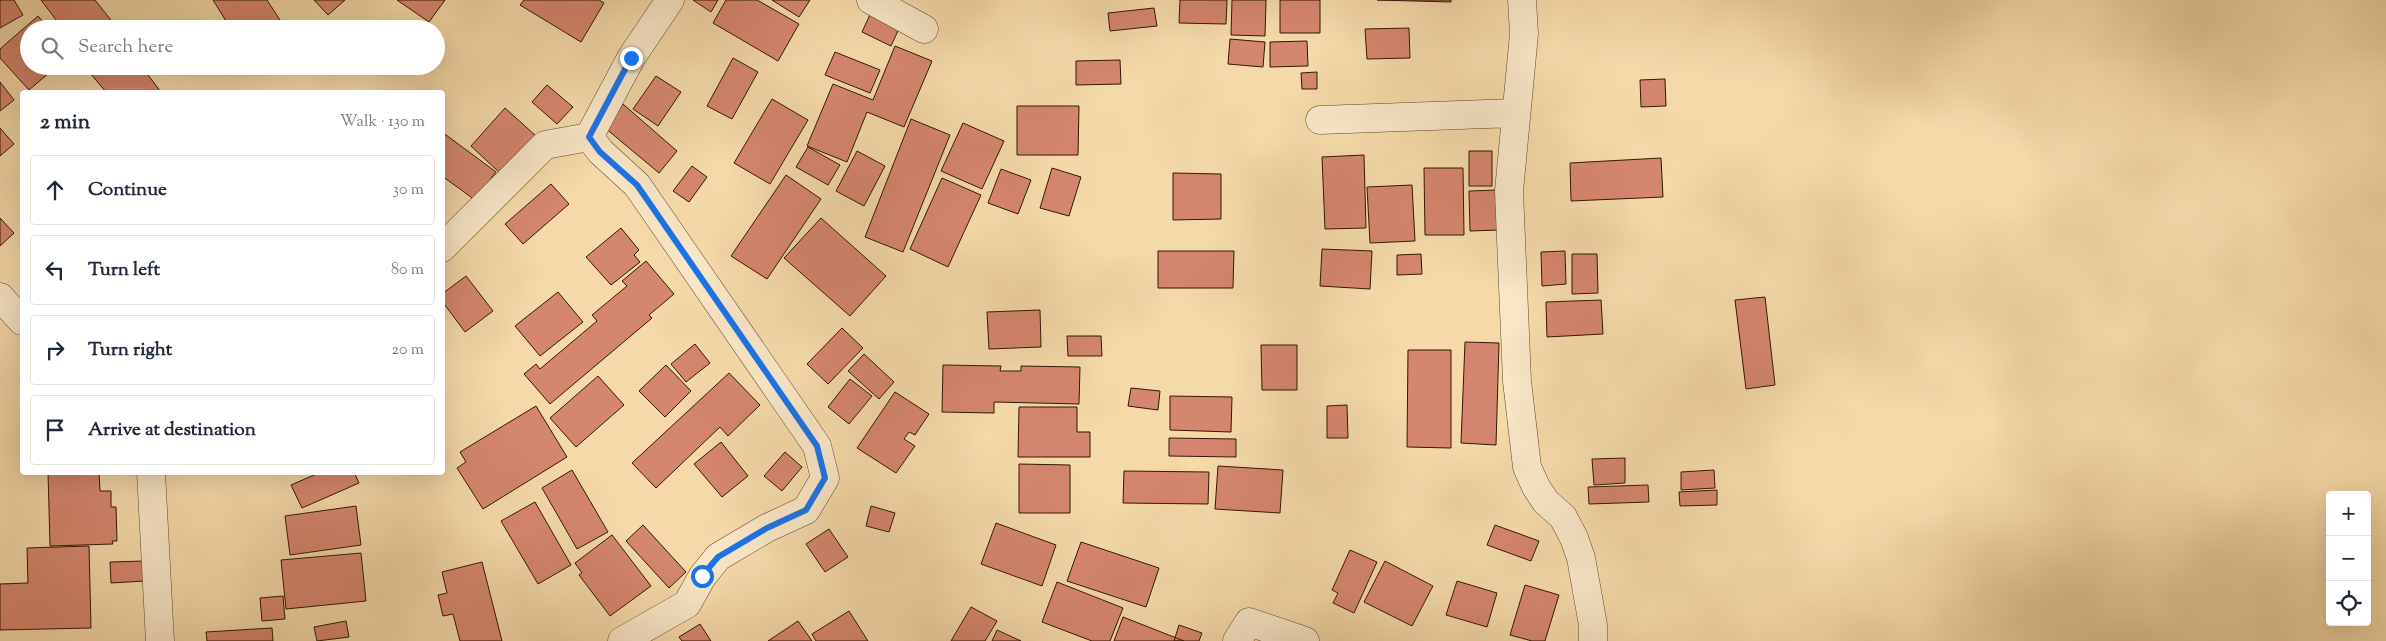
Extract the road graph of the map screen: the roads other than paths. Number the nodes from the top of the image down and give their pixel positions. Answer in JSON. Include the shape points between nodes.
{"nodes":[{"id":1,"x":670,"y":0,"type":"edge"},
{"id":2,"x":871,"y":0,"type":"edge"},
{"id":3,"x":1522,"y":0,"type":"edge"},
{"id":4,"x":924,"y":29,"type":"dead end"},
{"id":5,"x":1515,"y":113,"type":"junction"},
{"id":6,"x":1320,"y":120,"type":"dead end"},
{"id":7,"x":589,"y":137,"type":"junction"},
{"id":8,"x":445,"y":245,"type":"edge"},
{"id":9,"x":0,"y":297,"type":"edge"},
{"id":10,"x":20,"y":319,"type":"edge"},
{"id":11,"x":151,"y":475,"type":"edge"},
{"id":12,"x":160,"y":641,"type":"edge"},
{"id":13,"x":622,"y":641,"type":"edge"},
{"id":14,"x":1237,"y":641,"type":"edge"},
{"id":15,"x":1305,"y":641,"type":"edge"},
{"id":16,"x":1593,"y":641,"type":"edge"}],
"edges":[{"from":1,"to":7,"type":"street","via":[[631,58]]},
{"from":2,"to":4,"type":"street"},
{"from":3,"to":5,"type":"street","via":[[1524,34]]},
{"from":5,"to":6,"type":"street"},
{"from":5,"to":16,"type":"street","via":[[1509,191],[1517,381],[1527,467],[1536,487],[1563,518],[1574,538],[1581,558]]},
{"from":7,"to":8,"type":"street","via":[[545,145]]},
{"from":7,"to":13,"type":"street","via":[[600,152],[637,185],[817,446],[825,478],[806,510],[718,557],[702,576],[687,604]]},
{"from":9,"to":10,"type":"street"},
{"from":11,"to":12,"type":"street"},
{"from":14,"to":15,"type":"street","via":[[1249,622]]}]}
